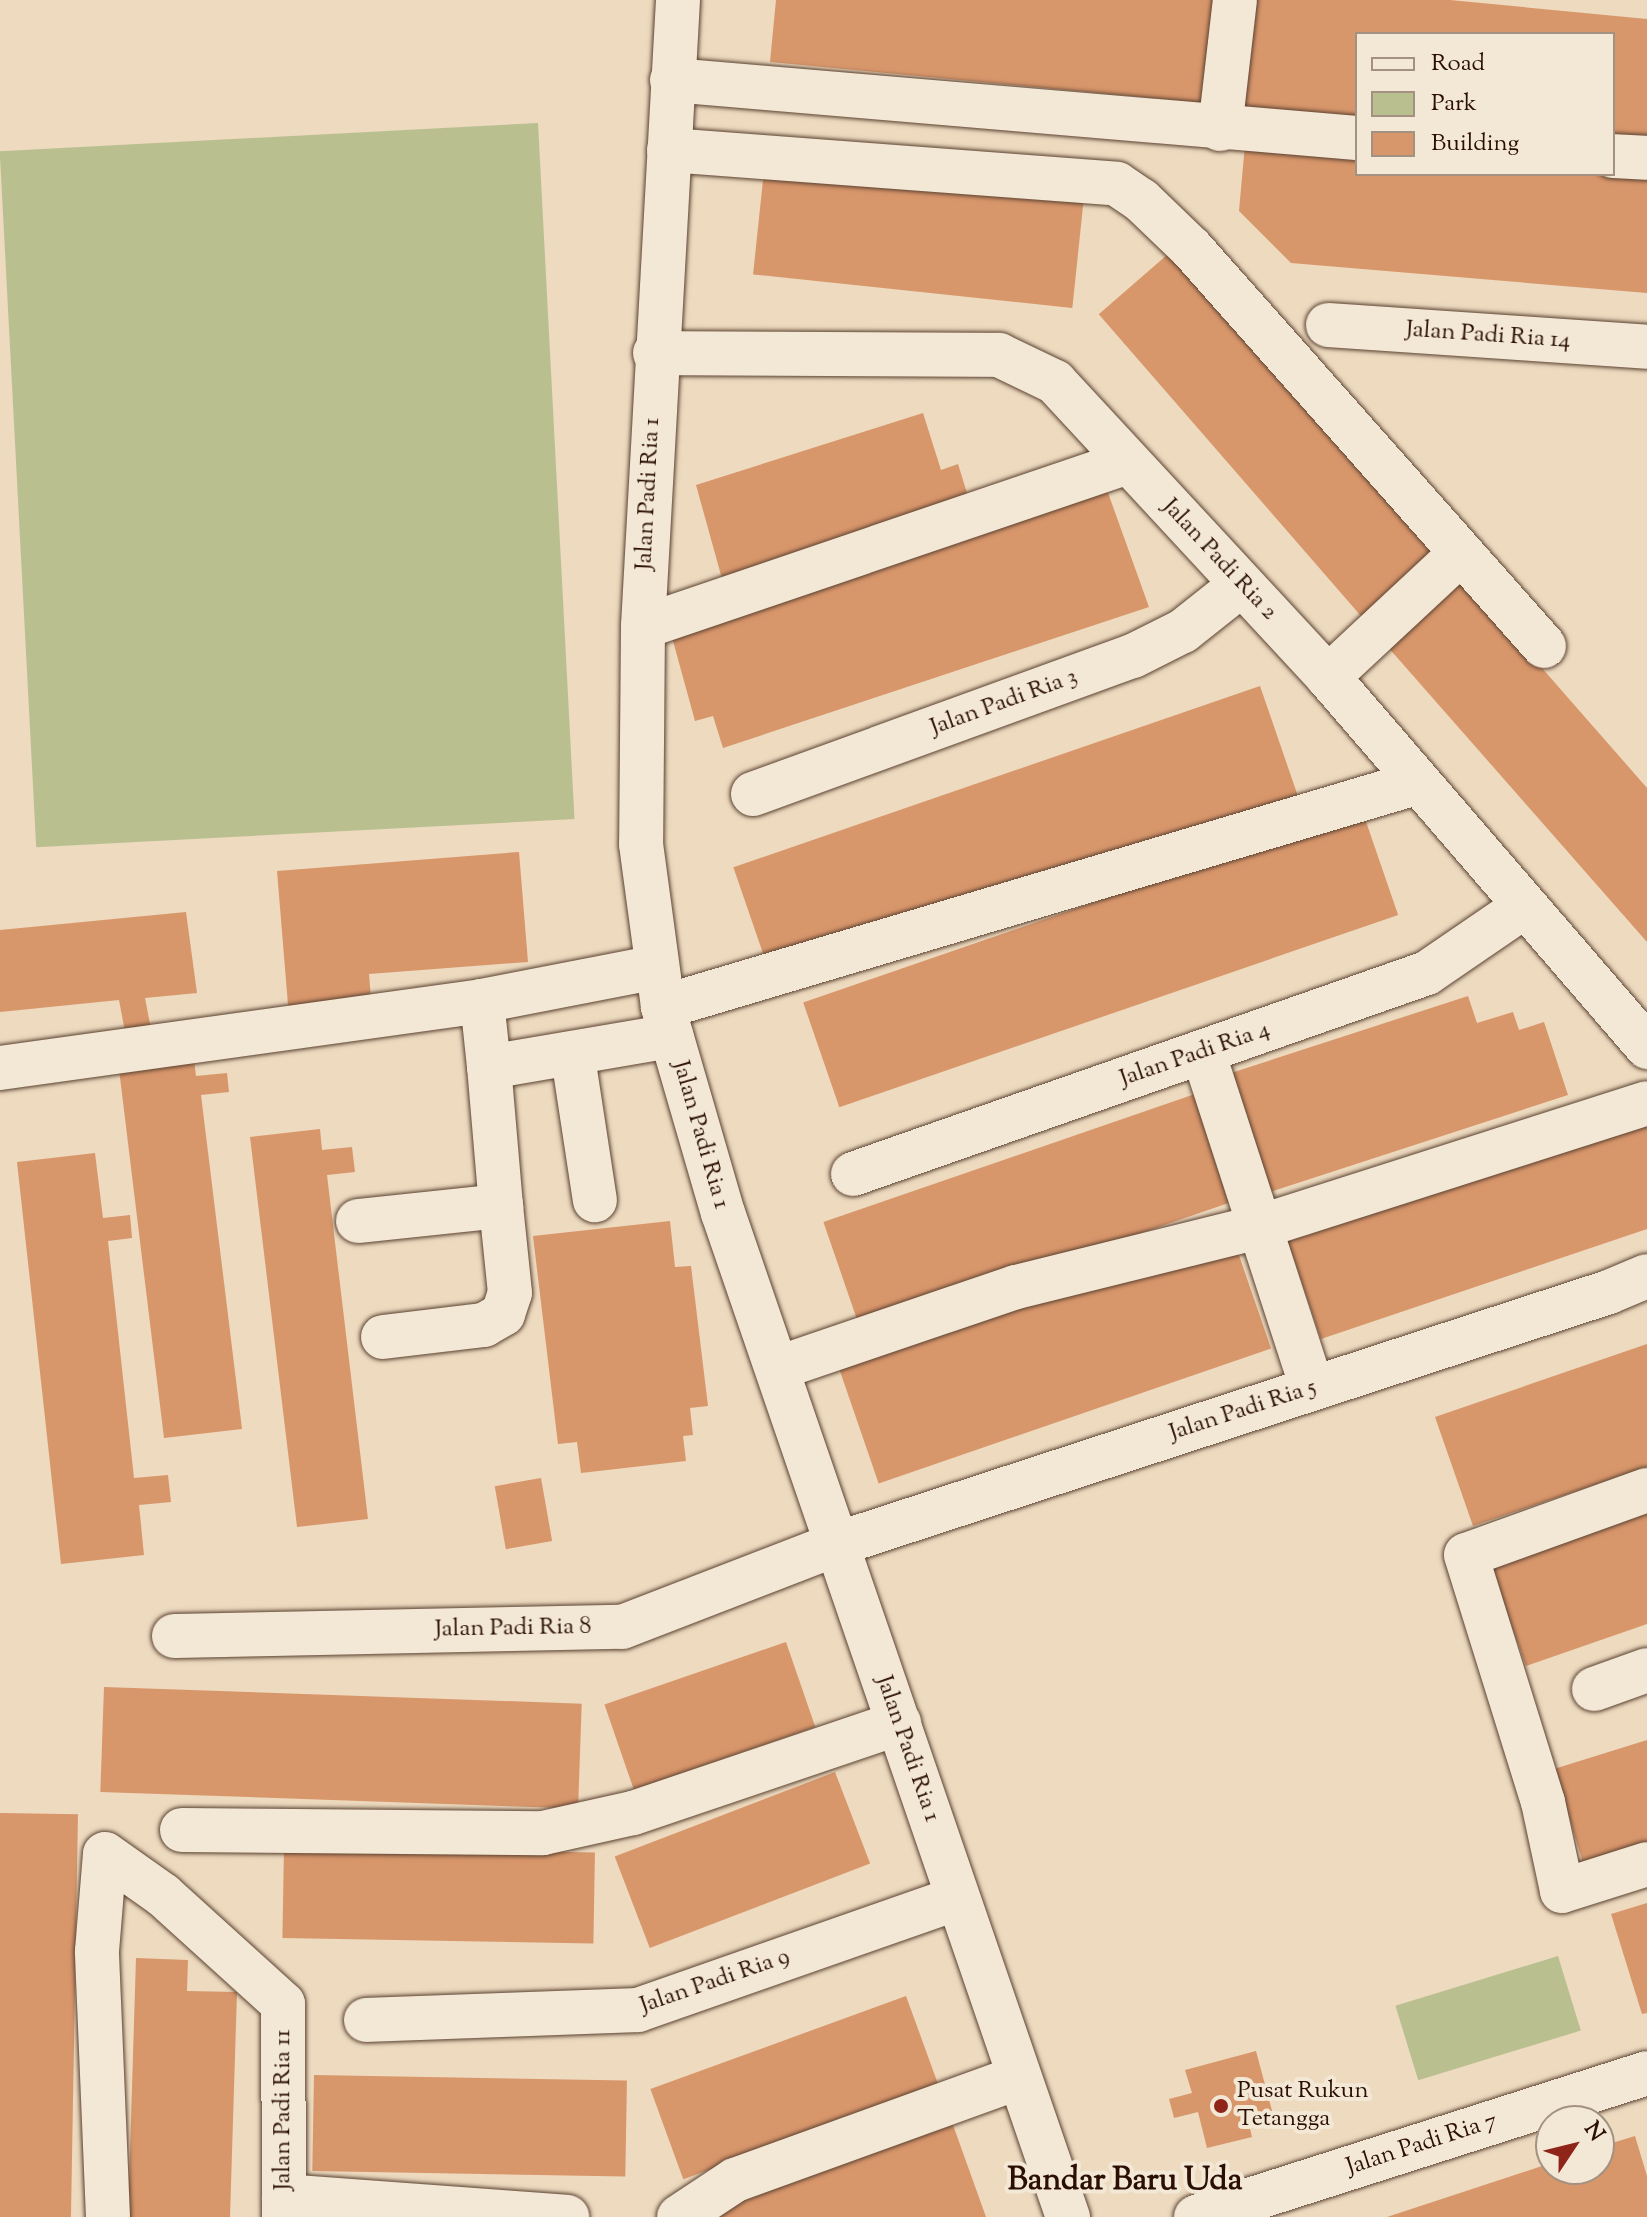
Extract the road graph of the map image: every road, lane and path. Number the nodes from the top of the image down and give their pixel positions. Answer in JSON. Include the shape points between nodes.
{"nodes":[{"id":1,"x":678,"y":0,"type":"edge"},
{"id":2,"x":1235,"y":0,"type":"edge"},
{"id":3,"x":672,"y":80,"type":"junction"},
{"id":4,"x":1220,"y":129,"type":"junction"},
{"id":5,"x":1355,"y":138,"type":"edge"},
{"id":6,"x":669,"y":147,"type":"junction"},
{"id":7,"x":1615,"y":156,"type":"edge"},
{"id":8,"x":1647,"y":158,"type":"edge"},
{"id":9,"x":1328,"y":325,"type":"dead end"},
{"id":10,"x":1647,"y":347,"type":"edge"},
{"id":11,"x":655,"y":353,"type":"junction"},
{"id":12,"x":1128,"y":462,"type":"junction"},
{"id":13,"x":1461,"y":553,"type":"junction"},
{"id":14,"x":1241,"y":585,"type":"junction"},
{"id":15,"x":643,"y":627,"type":"junction"},
{"id":16,"x":1544,"y":646,"type":"dead end"},
{"id":17,"x":1328,"y":677,"type":"junction"},
{"id":18,"x":1416,"y":783,"type":"junction"},
{"id":19,"x":753,"y":794,"type":"dead end"},
{"id":20,"x":1522,"y":908,"type":"junction"},
{"id":21,"x":482,"y":1001,"type":"junction"},
{"id":22,"x":664,"y":1003,"type":"junction"},
{"id":23,"x":1647,"y":1047,"type":"edge"},
{"id":24,"x":1203,"y":1052,"type":"junction"},
{"id":25,"x":573,"y":1057,"type":"junction"},
{"id":26,"x":489,"y":1067,"type":"junction"},
{"id":27,"x":0,"y":1068,"type":"edge"},
{"id":28,"x":1647,"y":1103,"type":"edge"},
{"id":29,"x":853,"y":1174,"type":"dead end"},
{"id":30,"x":595,"y":1200,"type":"dead end"},
{"id":31,"x":501,"y":1206,"type":"junction"},
{"id":32,"x":358,"y":1221,"type":"dead end"},
{"id":33,"x":1259,"y":1227,"type":"junction"},
{"id":34,"x":1647,"y":1276,"type":"edge"},
{"id":35,"x":383,"y":1337,"type":"dead end"},
{"id":36,"x":778,"y":1368,"type":"junction"},
{"id":37,"x":1312,"y":1388,"type":"junction"},
{"id":38,"x":1647,"y":1490,"type":"edge"},
{"id":39,"x":837,"y":1544,"type":"junction"},
{"id":40,"x":174,"y":1636,"type":"dead end"},
{"id":41,"x":1647,"y":1670,"type":"edge"},
{"id":42,"x":1594,"y":1689,"type":"dead end"},
{"id":43,"x":899,"y":1723,"type":"junction"},
{"id":44,"x":182,"y":1830,"type":"dead end"},
{"id":45,"x":1647,"y":1864,"type":"edge"},
{"id":46,"x":957,"y":1898,"type":"junction"},
{"id":47,"x":366,"y":2020,"type":"dead end"},
{"id":48,"x":1647,"y":2073,"type":"edge"},
{"id":49,"x":1019,"y":2077,"type":"junction"},
{"id":50,"x":284,"y":2207,"type":"edge"},
{"id":51,"x":108,"y":2217,"type":"edge"},
{"id":52,"x":567,"y":2217,"type":"edge"},
{"id":53,"x":679,"y":2217,"type":"edge"},
{"id":54,"x":1068,"y":2217,"type":"edge"},
{"id":55,"x":1196,"y":2217,"type":"edge"}],
"edges":[{"from":1,"to":3,"type":"street","name":"Jalan Padi Ria 1"},
{"from":2,"to":4,"type":"street"},
{"from":3,"to":4,"type":"street"},
{"from":3,"to":6,"type":"street","name":"Jalan Padi Ria 1"},
{"from":4,"to":5,"type":"street"},
{"from":6,"to":11,"type":"street","name":"Jalan Padi Ria 1"},
{"from":6,"to":13,"type":"street","via":[[1117,184],[1191,248]]},
{"from":7,"to":8,"type":"street"},
{"from":9,"to":10,"type":"street","name":"Jalan Padi Ria 14"},
{"from":11,"to":12,"type":"street","name":"Jalan Padi Ria 2","via":[[999,355],[1055,382]]},
{"from":11,"to":15,"type":"street","name":"Jalan Padi Ria 1"},
{"from":12,"to":14,"type":"street","name":"Jalan Padi Ria 2"},
{"from":12,"to":15,"type":"street"},
{"from":13,"to":16,"type":"street"},
{"from":13,"to":17,"type":"street"},
{"from":14,"to":17,"type":"street","name":"Jalan Padi Ria 2"},
{"from":14,"to":19,"type":"street","name":"Jalan Padi Ria 3","via":[[1183,631],[1133,656]]},
{"from":15,"to":22,"type":"street","name":"Jalan Padi Ria 1","via":[[641,844]]},
{"from":17,"to":18,"type":"street","name":"Jalan Padi Ria 2"},
{"from":18,"to":20,"type":"street","name":"Jalan Padi Ria 2"},
{"from":18,"to":22,"type":"street"},
{"from":20,"to":23,"type":"street","name":"Jalan Padi Ria 2"},
{"from":20,"to":24,"type":"street","name":"Jalan Padi Ria 4","via":[[1427,973]]},
{"from":21,"to":22,"type":"street"},
{"from":21,"to":26,"type":"street"},
{"from":21,"to":27,"type":"street"},
{"from":22,"to":25,"type":"street"},
{"from":22,"to":36,"type":"street","name":"Jalan Padi Ria 1","via":[[723,1213]]},
{"from":24,"to":29,"type":"street","name":"Jalan Padi Ria 4"},
{"from":24,"to":33,"type":"street"},
{"from":25,"to":26,"type":"street"},
{"from":25,"to":30,"type":"street"},
{"from":26,"to":31,"type":"street"},
{"from":28,"to":33,"type":"street"},
{"from":31,"to":32,"type":"street"},
{"from":31,"to":35,"type":"street","via":[[510,1293],[503,1314],[484,1325]]},
{"from":33,"to":36,"type":"street","via":[[1016,1287]]},
{"from":33,"to":37,"type":"street"},
{"from":34,"to":37,"type":"street","name":"Jalan Padi Ria 5"},
{"from":36,"to":39,"type":"street","name":"Jalan Padi Ria 1"},
{"from":37,"to":39,"type":"street","name":"Jalan Padi Ria 5"},
{"from":38,"to":45,"type":"street","via":[[1466,1555],[1543,1802],[1562,1891]]},
{"from":39,"to":40,"type":"street","name":"Jalan Padi Ria 8","via":[[622,1627]]},
{"from":39,"to":43,"type":"street","name":"Jalan Padi Ria 1"},
{"from":41,"to":42,"type":"street"},
{"from":43,"to":44,"type":"street","via":[[633,1813],[543,1833]]},
{"from":43,"to":46,"type":"street","name":"Jalan Padi Ria 1"},
{"from":46,"to":47,"type":"street","name":"Jalan Padi Ria 9","via":[[638,2010]]},
{"from":46,"to":49,"type":"street","name":"Jalan Padi Ria 1"},
{"from":48,"to":55,"type":"street","name":"Jalan Padi Ria 7"},
{"from":49,"to":53,"type":"street","via":[[735,2180]]},
{"from":49,"to":54,"type":"street","name":"Jalan Padi Ria 1"},
{"from":50,"to":51,"type":"street","name":"Jalan Padi Ria 11","via":[[283,2004],[163,1895],[105,1854],[97,1951]]},
{"from":50,"to":52,"type":"street"}]}
